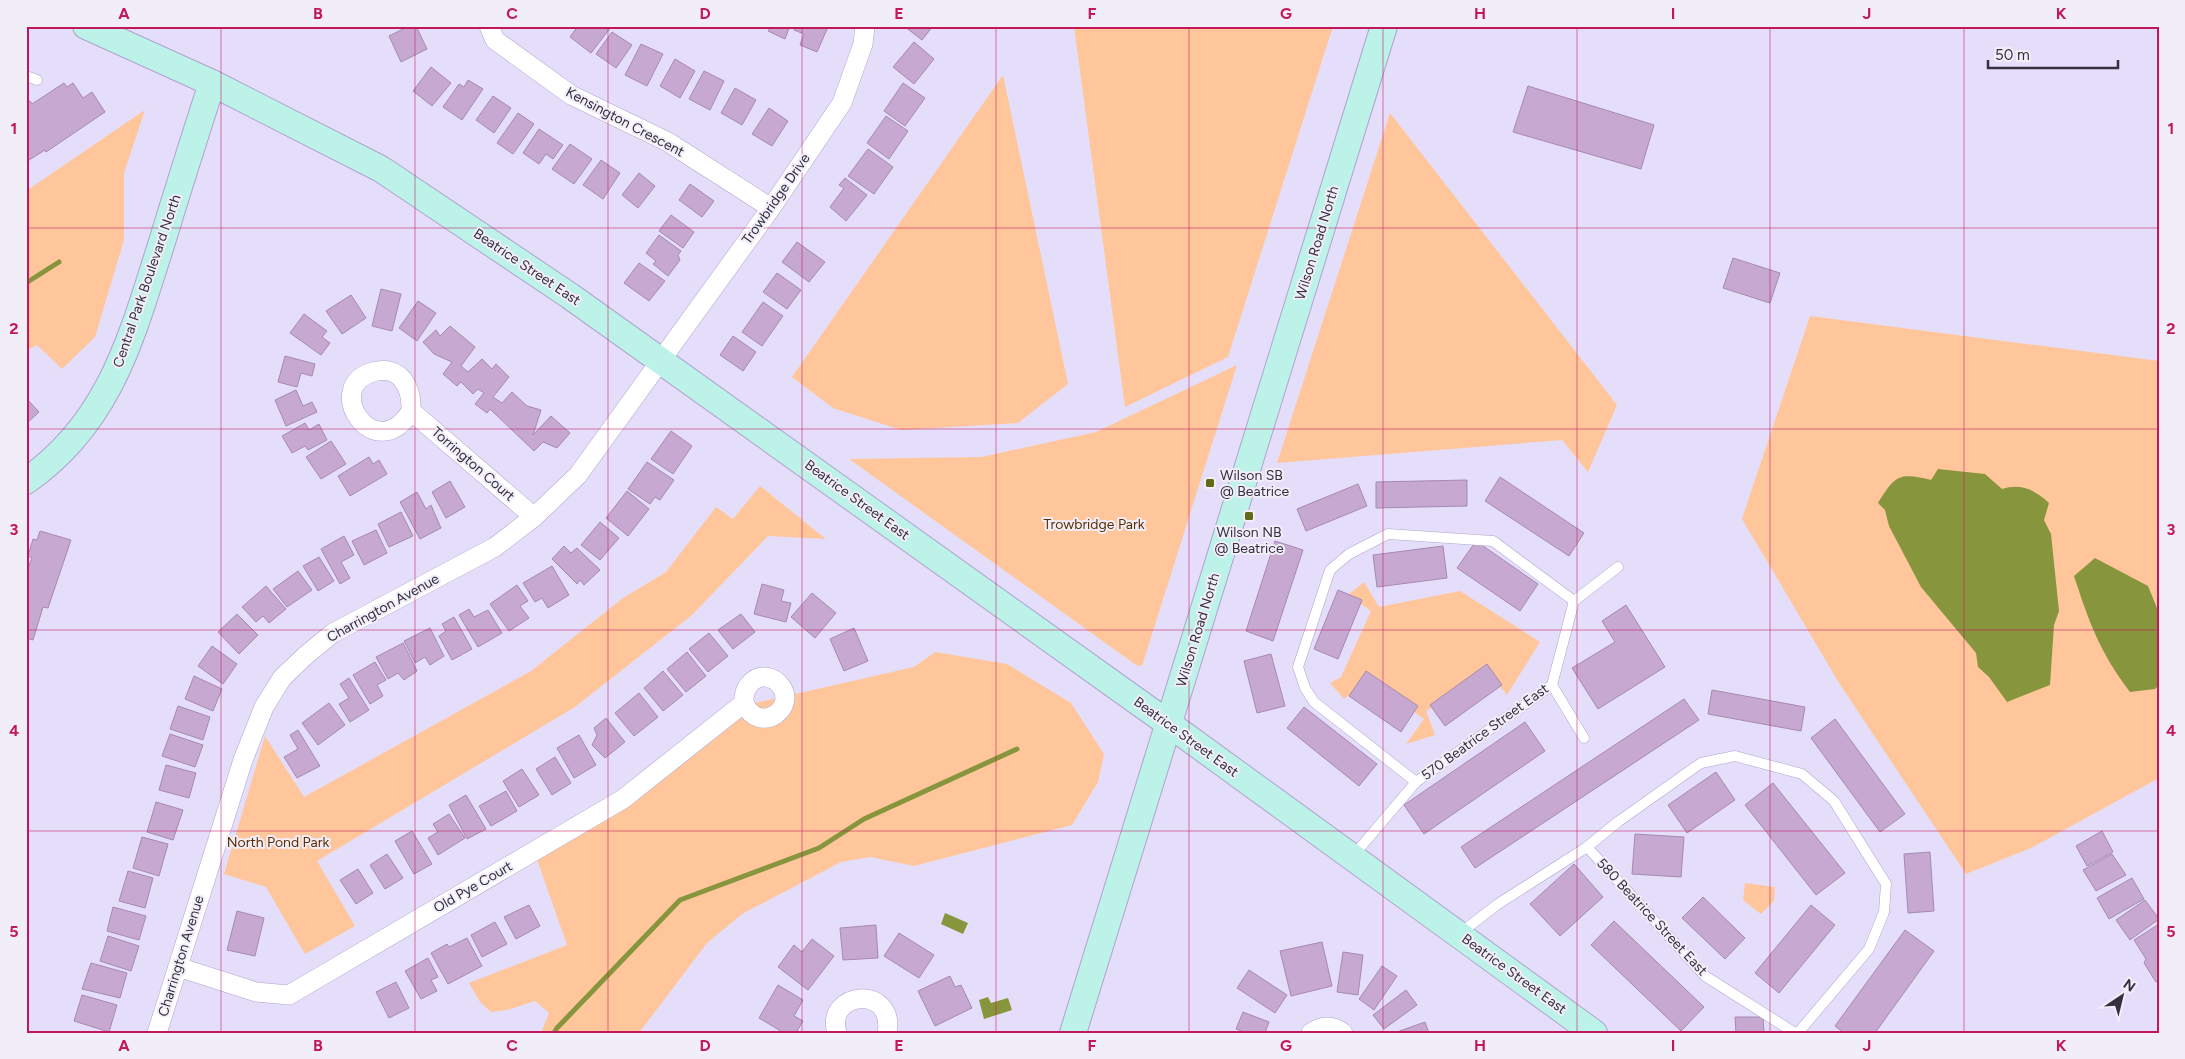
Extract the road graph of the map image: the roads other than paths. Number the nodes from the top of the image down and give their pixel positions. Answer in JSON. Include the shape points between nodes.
{"nodes":[{"id":1,"x":86,"y":26,"type":"edge"},
{"id":2,"x":489,"y":26,"type":"edge"},
{"id":3,"x":865,"y":26,"type":"edge"},
{"id":4,"x":1384,"y":26,"type":"edge"},
{"id":5,"x":26,"y":76,"type":"edge"},
{"id":6,"x":36,"y":80,"type":"dead end"},
{"id":7,"x":212,"y":83,"type":"junction"},
{"id":8,"x":771,"y":208,"type":"junction"},
{"id":9,"x":661,"y":360,"type":"junction"},
{"id":10,"x":411,"y":411,"type":"dead end"},
{"id":11,"x":26,"y":481,"type":"edge"},
{"id":12,"x":534,"y":517,"type":"junction"},
{"id":13,"x":1618,"y":567,"type":"dead end"},
{"id":14,"x":1574,"y":602,"type":"junction"},
{"id":15,"x":1552,"y":685,"type":"junction"},
{"id":16,"x":744,"y":703,"type":"dead end"},
{"id":17,"x":1169,"y":724,"type":"junction"},
{"id":18,"x":1584,"y":738,"type":"dead end"},
{"id":19,"x":1416,"y":782,"type":"junction"},
{"id":20,"x":1587,"y":847,"type":"junction"},
{"id":21,"x":1352,"y":857,"type":"junction"},
{"id":22,"x":1459,"y":934,"type":"junction"},
{"id":23,"x":178,"y":967,"type":"junction"},
{"id":24,"x":158,"y":1033,"type":"edge"},
{"id":25,"x":837,"y":1033,"type":"edge"},
{"id":26,"x":887,"y":1033,"type":"edge"},
{"id":27,"x":1073,"y":1033,"type":"edge"},
{"id":28,"x":1311,"y":1033,"type":"edge"},
{"id":29,"x":1343,"y":1033,"type":"edge"},
{"id":30,"x":1594,"y":1033,"type":"edge"},
{"id":31,"x":1796,"y":1033,"type":"edge"}],
"edges":[{"from":1,"to":7,"type":"street","name":"Beatrice Street East"},
{"from":2,"to":8,"type":"street","name":"Kensington Crescent","via":[[496,40],[571,95],[668,142]]},
{"from":3,"to":8,"type":"street","name":"Trowbridge Drive","via":[[863,44],[842,103]]},
{"from":4,"to":17,"type":"street","name":"Wilson Road North"},
{"from":5,"to":6,"type":"lane"},
{"from":7,"to":9,"type":"street","name":"Beatrice Street East","via":[[381,169]]},
{"from":7,"to":11,"type":"street","name":"Central Park Boulevard North","via":[[136,324],[111,384],[67,444]]},
{"from":8,"to":9,"type":"street","name":"Trowbridge Drive"},
{"from":9,"to":12,"type":"street","name":"Charrington Avenue","via":[[578,475]]},
{"from":9,"to":17,"type":"street","name":"Beatrice Street East"},
{"from":10,"to":12,"type":"street","name":"Torrington Court"},
{"from":12,"to":23,"type":"street","name":"Charrington Avenue","via":[[496,547],[333,634],[282,678],[264,707],[243,760]]},
{"from":13,"to":14,"type":"lane"},
{"from":14,"to":15,"type":"lane","name":"570 Beatrice Street East"},
{"from":14,"to":19,"type":"lane","name":"570 Beatrice Street East","via":[[1493,541],[1388,534],[1349,554],[1330,570],[1298,667],[1305,688],[1314,702]]},
{"from":15,"to":18,"type":"lane"},
{"from":15,"to":19,"type":"lane","name":"570 Beatrice Street East"},
{"from":16,"to":23,"type":"street","name":"Old Pye Court","via":[[622,799],[289,995],[256,992]]},
{"from":17,"to":21,"type":"street","name":"Beatrice Street East"},
{"from":17,"to":27,"type":"street","name":"Wilson Road North"},
{"from":19,"to":21,"type":"lane","name":"570 Beatrice Street East"},
{"from":20,"to":22,"type":"lane","name":"580 Beatrice Street East","via":[[1498,904]]},
{"from":20,"to":31,"type":"lane","name":"580 Beatrice Street East","via":[[1705,976]]},
{"from":20,"to":31,"type":"lane","name":"580 Beatrice Street East","via":[[1701,763],[1735,756],[1802,774],[1834,801],[1886,884],[1884,912],[1869,949]]},
{"from":21,"to":22,"type":"street","name":"Beatrice Street East"},
{"from":22,"to":30,"type":"street","name":"Beatrice Street East"},
{"from":23,"to":24,"type":"street","name":"Charrington Avenue"},
{"from":25,"to":26,"type":"street","via":[[839,1011],[845,1004],[861,998],[870,999],[883,1008],[889,1025]]},
{"from":28,"to":29,"type":"street","via":[[1326,1026]]}]}
